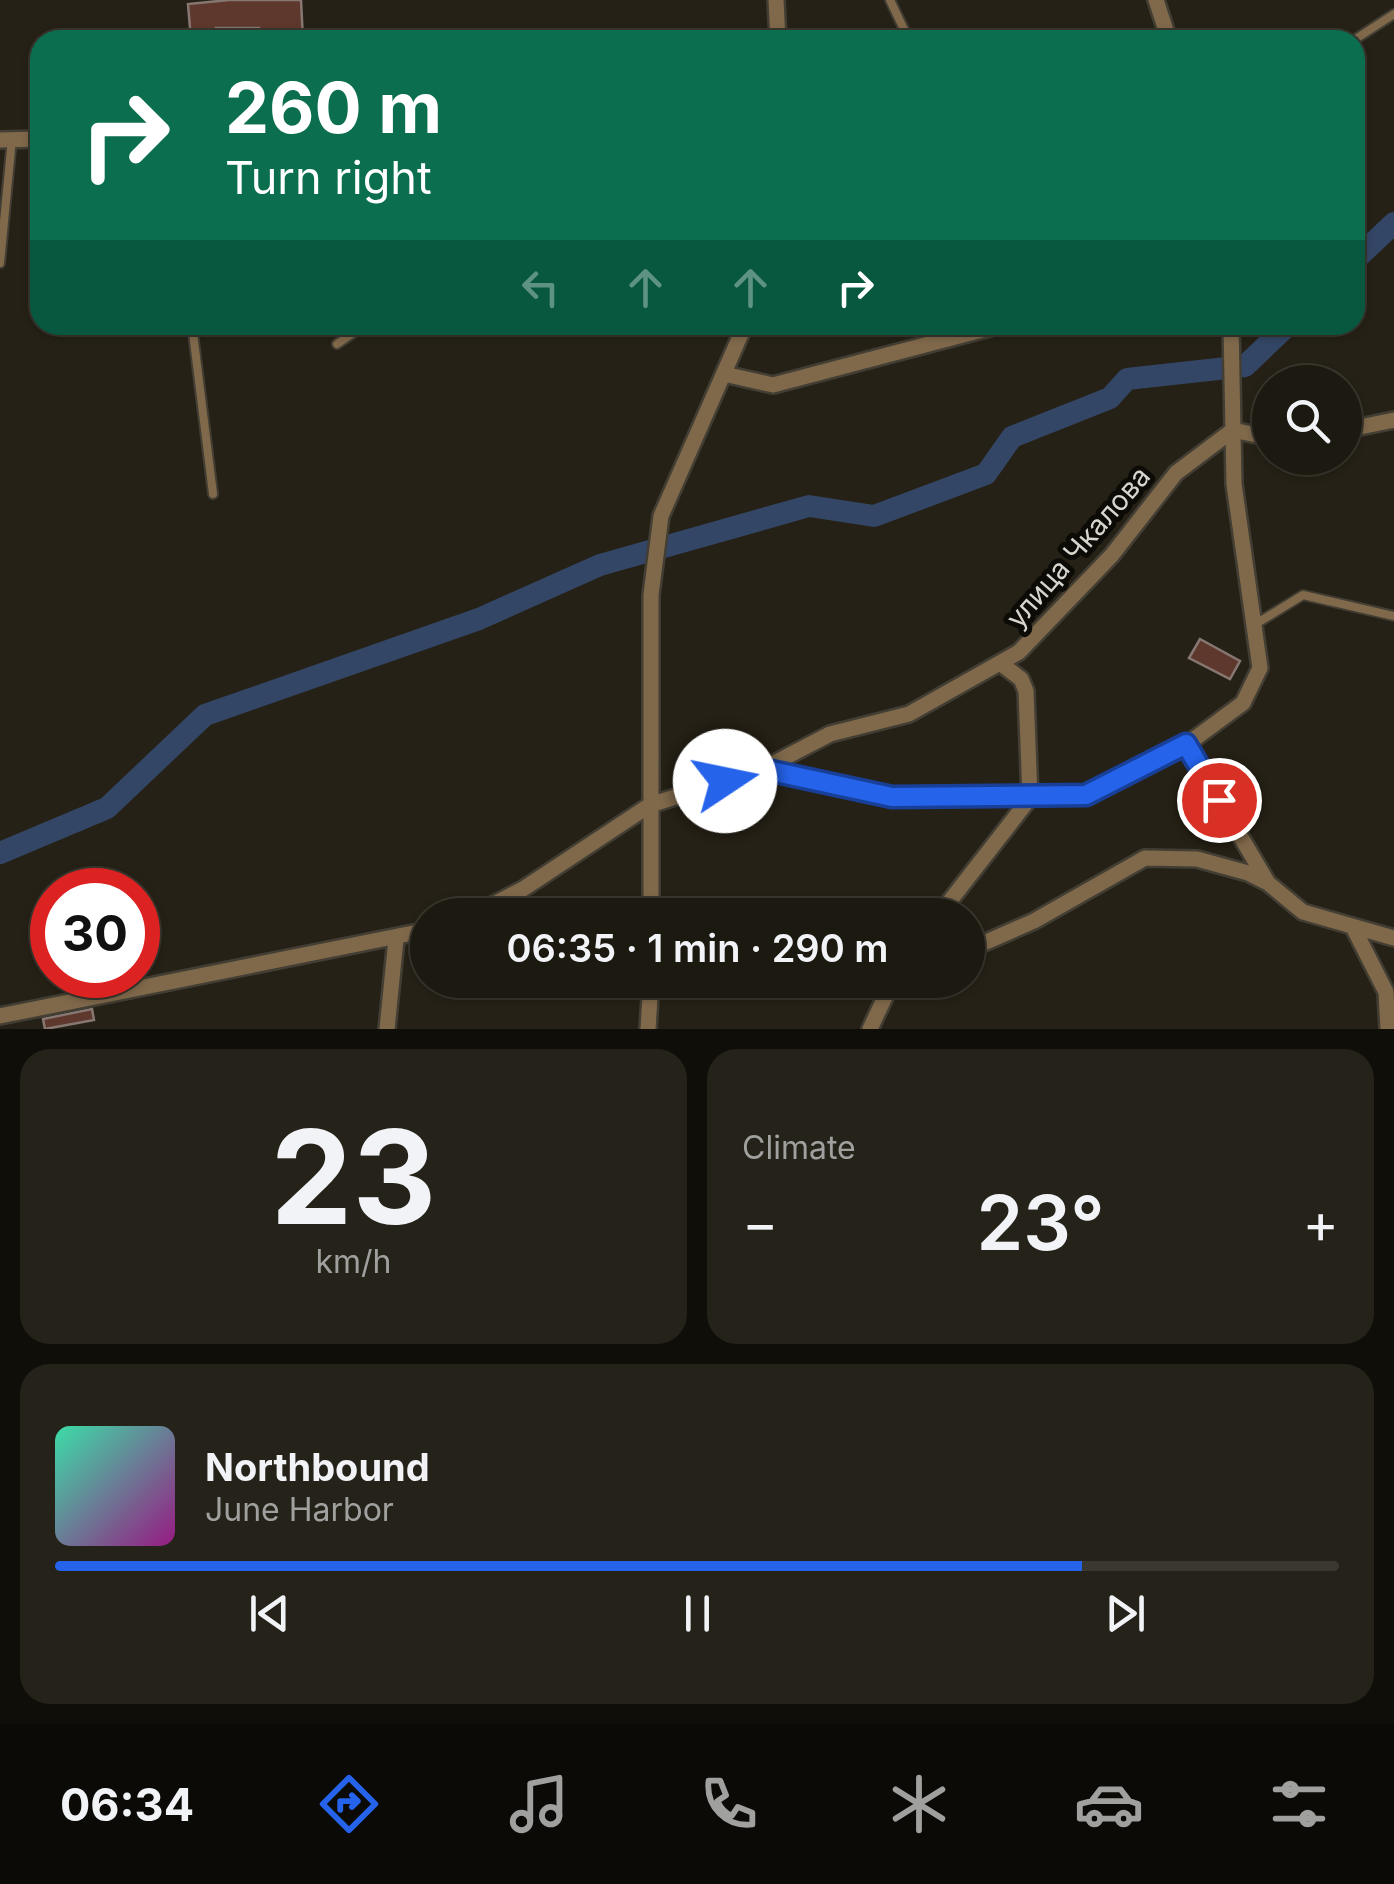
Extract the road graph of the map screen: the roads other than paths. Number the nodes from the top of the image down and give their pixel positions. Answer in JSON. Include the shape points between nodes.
{"nodes":[{"id":1,"x":776,"y":0,"type":"edge"},
{"id":2,"x":890,"y":0,"type":"edge"},
{"id":3,"x":1156,"y":0,"type":"edge"},
{"id":4,"x":1394,"y":14,"type":"edge"},
{"id":5,"x":778,"y":30,"type":"edge"},
{"id":6,"x":904,"y":30,"type":"edge"},
{"id":7,"x":1166,"y":30,"type":"edge"},
{"id":8,"x":1365,"y":33,"type":"edge"},
{"id":9,"x":6,"y":140,"type":"edge"},
{"id":10,"x":0,"y":263,"type":"edge"},
{"id":11,"x":193,"y":335,"type":"edge"},
{"id":12,"x":350,"y":335,"type":"edge"},
{"id":13,"x":740,"y":335,"type":"edge"},
{"id":14,"x":962,"y":335,"type":"edge"},
{"id":15,"x":1231,"y":335,"type":"edge"},
{"id":16,"x":337,"y":344,"type":"dead end"},
{"id":17,"x":724,"y":374,"type":"junction"},
{"id":18,"x":1394,"y":420,"type":"edge"},
{"id":19,"x":1232,"y":422,"type":"junction"},
{"id":20,"x":1362,"y":427,"type":"edge"},
{"id":21,"x":1252,"y":430,"type":"edge"},
{"id":22,"x":213,"y":494,"type":"dead end"},
{"id":23,"x":1394,"y":616,"type":"edge"},
{"id":24,"x":1254,"y":625,"type":"junction"},
{"id":25,"x":1000,"y":663,"type":"junction"},
{"id":26,"x":1186,"y":744,"type":"junction"},
{"id":27,"x":762,"y":769,"type":"junction"},
{"id":28,"x":1030,"y":798,"type":"junction"},
{"id":29,"x":650,"y":805,"type":"junction"},
{"id":30,"x":1268,"y":883,"type":"junction"},
{"id":31,"x":506,"y":898,"type":"edge"},
{"id":32,"x":651,"y":898,"type":"edge"},
{"id":33,"x":952,"y":898,"type":"edge"},
{"id":34,"x":1354,"y":929,"type":"junction"},
{"id":35,"x":410,"y":935,"type":"edge"},
{"id":36,"x":1394,"y":938,"type":"edge"},
{"id":37,"x":396,"y":939,"type":"junction"},
{"id":38,"x":985,"y":943,"type":"edge"},
{"id":39,"x":650,"y":998,"type":"edge"},
{"id":40,"x":885,"y":998,"type":"edge"},
{"id":41,"x":0,"y":1016,"type":"edge"},
{"id":42,"x":387,"y":1029,"type":"edge"},
{"id":43,"x":648,"y":1029,"type":"edge"},
{"id":44,"x":870,"y":1029,"type":"edge"},
{"id":45,"x":1388,"y":1029,"type":"edge"}],
"edges":[{"from":1,"to":5,"type":"street"},
{"from":2,"to":6,"type":"lane"},
{"from":3,"to":7,"type":"street"},
{"from":4,"to":8,"type":"lane"},
{"from":9,"to":10,"type":"lane"},
{"from":11,"to":22,"type":"lane"},
{"from":12,"to":16,"type":"lane"},
{"from":13,"to":17,"type":"street"},
{"from":14,"to":17,"type":"street","via":[[773,384]]},
{"from":15,"to":19,"type":"street"},
{"from":17,"to":29,"type":"street","via":[[661,516],[651,595]]},
{"from":18,"to":20,"type":"street"},
{"from":19,"to":21,"type":"street"},
{"from":19,"to":24,"type":"street"},
{"from":19,"to":25,"type":"street","name":"улица Чкалова","via":[[1176,473],[1112,555],[1019,652]]},
{"from":23,"to":24,"type":"lane","via":[[1303,595]]},
{"from":24,"to":26,"type":"street","via":[[1260,668],[1243,702]]},
{"from":25,"to":27,"type":"street","name":"улица Чкалова","via":[[910,714],[830,734]]},
{"from":25,"to":28,"type":"street","via":[[1026,691]]},
{"from":26,"to":28,"type":"street","via":[[1086,795]]},
{"from":26,"to":30,"type":"street"},
{"from":27,"to":28,"type":"street","via":[[892,797]]},
{"from":27,"to":29,"type":"street","name":"улица Чкалова"},
{"from":28,"to":33,"type":"street"},
{"from":29,"to":31,"type":"street","name":"улица Чкалова"},
{"from":29,"to":32,"type":"street"},
{"from":30,"to":34,"type":"street","via":[[1303,912]]},
{"from":30,"to":38,"type":"street","via":[[1196,859],[1145,858]]},
{"from":34,"to":36,"type":"street"},
{"from":34,"to":45,"type":"street","via":[[1386,992]]},
{"from":35,"to":37,"type":"street"},
{"from":37,"to":41,"type":"street"},
{"from":37,"to":42,"type":"street"},
{"from":39,"to":43,"type":"street"},
{"from":40,"to":44,"type":"street"}]}
